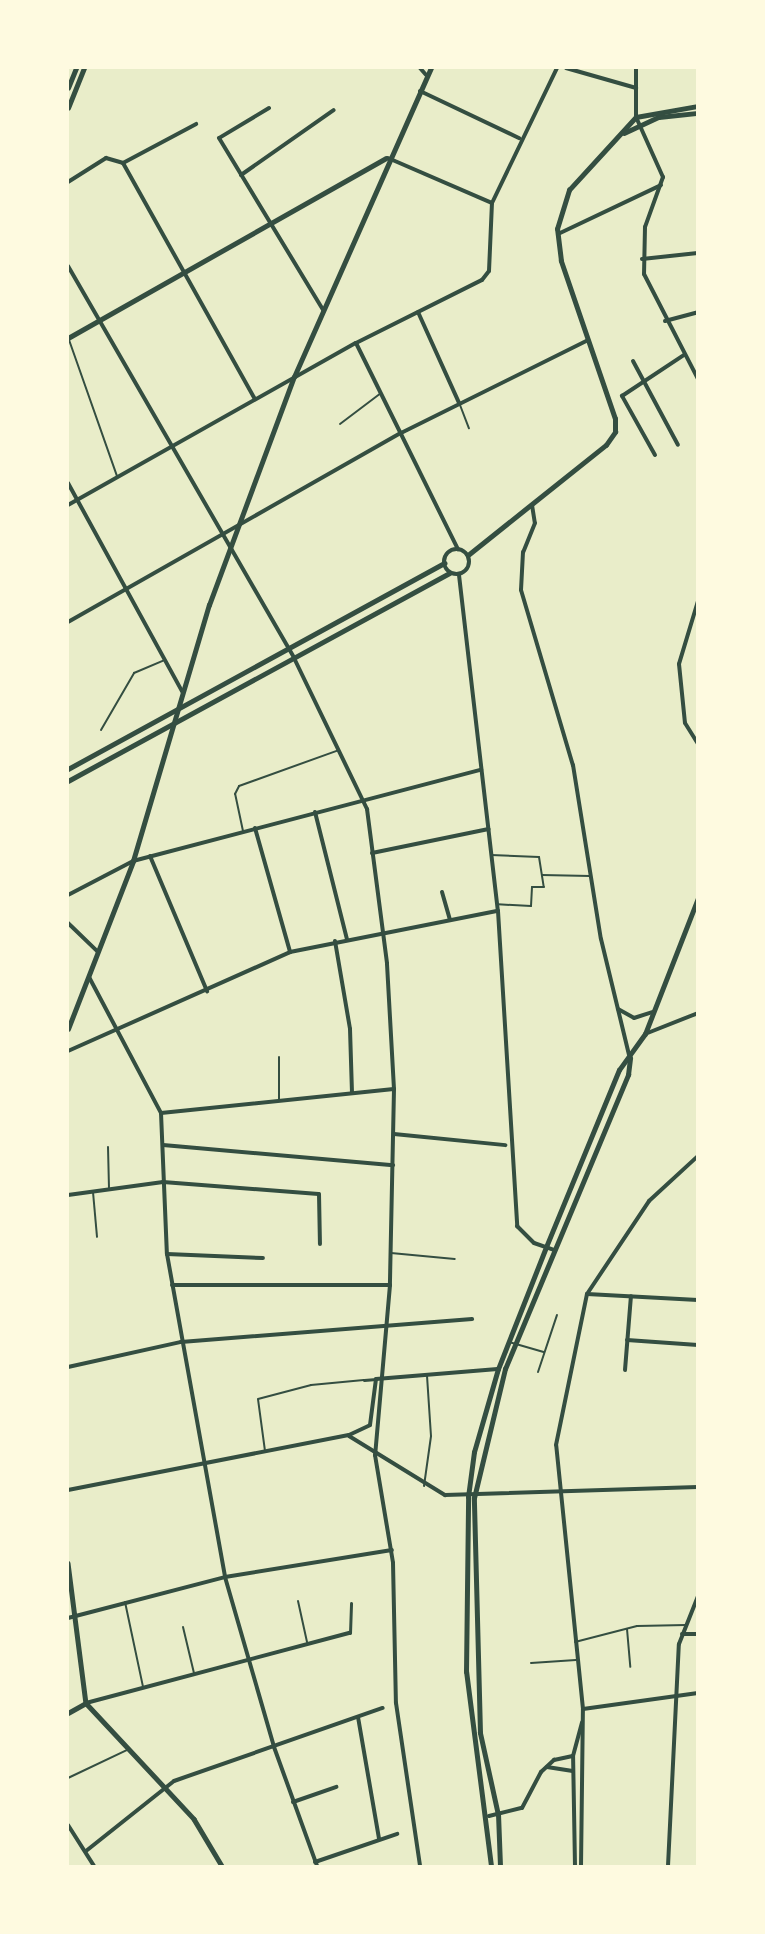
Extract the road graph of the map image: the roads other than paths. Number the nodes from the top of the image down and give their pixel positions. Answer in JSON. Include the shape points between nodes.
{"nodes":[{"id":1,"x":76,"y":68,"type":"edge"},
{"id":2,"x":84,"y":68,"type":"edge"},
{"id":3,"x":420,"y":68,"type":"edge"},
{"id":4,"x":430,"y":68,"type":"edge"},
{"id":5,"x":557,"y":68,"type":"edge"},
{"id":6,"x":566,"y":68,"type":"edge"},
{"id":7,"x":636,"y":68,"type":"edge"},
{"id":8,"x":73,"y":74,"type":"junction"},
{"id":9,"x":426,"y":75,"type":"junction"},
{"id":10,"x":80,"y":77,"type":"junction"},
{"id":11,"x":68,"y":88,"type":"edge"},
{"id":12,"x":636,"y":88,"type":"junction"},
{"id":13,"x":419,"y":91,"type":"junction"},
{"id":14,"x":698,"y":106,"type":"edge"},
{"id":15,"x":68,"y":108,"type":"edge"},
{"id":16,"x":269,"y":108,"type":"dead end"},
{"id":17,"x":333,"y":110,"type":"dead end"},
{"id":18,"x":698,"y":113,"type":"edge"},
{"id":19,"x":636,"y":117,"type":"junction"},
{"id":20,"x":196,"y":124,"type":"dead end"},
{"id":21,"x":639,"y":126,"type":"junction"},
{"id":22,"x":622,"y":135,"type":"junction"},
{"id":23,"x":519,"y":138,"type":"junction"},
{"id":24,"x":386,"y":158,"type":"junction"},
{"id":25,"x":123,"y":163,"type":"junction"},
{"id":26,"x":241,"y":175,"type":"junction"},
{"id":27,"x":68,"y":182,"type":"edge"},
{"id":28,"x":661,"y":185,"type":"junction"},
{"id":29,"x":492,"y":203,"type":"junction"},
{"id":30,"x":270,"y":223,"type":"junction"},
{"id":31,"x":558,"y":234,"type":"junction"},
{"id":32,"x":698,"y":253,"type":"edge"},
{"id":33,"x":642,"y":259,"type":"junction"},
{"id":34,"x":68,"y":266,"type":"edge"},
{"id":35,"x":184,"y":272,"type":"junction"},
{"id":36,"x":323,"y":310,"type":"junction"},
{"id":37,"x":418,"y":312,"type":"junction"},
{"id":38,"x":698,"y":312,"type":"edge"},
{"id":39,"x":98,"y":320,"type":"junction"},
{"id":40,"x":665,"y":321,"type":"junction"},
{"id":41,"x":68,"y":337,"type":"edge"},
{"id":42,"x":588,"y":340,"type":"junction"},
{"id":43,"x":356,"y":343,"type":"junction"},
{"id":44,"x":684,"y":356,"type":"junction"},
{"id":45,"x":633,"y":361,"type":"dead end"},
{"id":46,"x":294,"y":377,"type":"junction"},
{"id":47,"x":698,"y":379,"type":"edge"},
{"id":48,"x":644,"y":382,"type":"junction"},
{"id":49,"x":381,"y":393,"type":"junction"},
{"id":50,"x":255,"y":399,"type":"junction"},
{"id":51,"x":459,"y":403,"type":"junction"},
{"id":52,"x":340,"y":424,"type":"dead end"},
{"id":53,"x":469,"y":428,"type":"dead end"},
{"id":54,"x":401,"y":433,"type":"junction"},
{"id":55,"x":678,"y":445,"type":"dead end"},
{"id":56,"x":170,"y":447,"type":"junction"},
{"id":57,"x":655,"y":455,"type":"dead end"},
{"id":58,"x":117,"y":476,"type":"junction"},
{"id":59,"x":68,"y":483,"type":"edge"},
{"id":60,"x":77,"y":500,"type":"junction"},
{"id":61,"x":68,"y":505,"type":"edge"},
{"id":62,"x":532,"y":505,"type":"junction"},
{"id":63,"x":239,"y":525,"type":"junction"},
{"id":64,"x":221,"y":535,"type":"junction"},
{"id":65,"x":458,"y":549,"type":"junction"},
{"id":66,"x":230,"y":550,"type":"junction"},
{"id":67,"x":468,"y":555,"type":"junction"},
{"id":68,"x":444,"y":563,"type":"junction"},
{"id":69,"x":449,"y":573,"type":"junction"},
{"id":70,"x":459,"y":575,"type":"junction"},
{"id":71,"x":125,"y":590,"type":"junction"},
{"id":72,"x":698,"y":601,"type":"edge"},
{"id":73,"x":68,"y":622,"type":"edge"},
{"id":74,"x":288,"y":650,"type":"junction"},
{"id":75,"x":294,"y":658,"type":"junction"},
{"id":76,"x":165,"y":660,"type":"junction"},
{"id":77,"x":184,"y":695,"type":"junction"},
{"id":78,"x":180,"y":708,"type":"junction"},
{"id":79,"x":177,"y":719,"type":"junction"},
{"id":80,"x":101,"y":730,"type":"dead end"},
{"id":81,"x":698,"y":744,"type":"edge"},
{"id":82,"x":339,"y":750,"type":"junction"},
{"id":83,"x":68,"y":770,"type":"edge"},
{"id":84,"x":481,"y":770,"type":"junction"},
{"id":85,"x":70,"y":779,"type":"edge"},
{"id":86,"x":364,"y":799,"type":"junction"},
{"id":87,"x":315,"y":812,"type":"junction"},
{"id":88,"x":255,"y":828,"type":"junction"},
{"id":89,"x":489,"y":829,"type":"junction"},
{"id":90,"x":243,"y":831,"type":"junction"},
{"id":91,"x":372,"y":854,"type":"junction"},
{"id":92,"x":491,"y":855,"type":"junction"},
{"id":93,"x":150,"y":856,"type":"junction"},
{"id":94,"x":133,"y":861,"type":"junction"},
{"id":95,"x":542,"y":875,"type":"junction"},
{"id":96,"x":590,"y":876,"type":"junction"},
{"id":97,"x":442,"y":892,"type":"dead end"},
{"id":98,"x":68,"y":895,"type":"edge"},
{"id":99,"x":698,"y":898,"type":"edge"},
{"id":100,"x":497,"y":904,"type":"junction"},
{"id":101,"x":498,"y":911,"type":"junction"},
{"id":102,"x":450,"y":920,"type":"junction"},
{"id":103,"x":68,"y":923,"type":"edge"},
{"id":104,"x":383,"y":934,"type":"junction"},
{"id":105,"x":347,"y":939,"type":"junction"},
{"id":106,"x":336,"y":941,"type":"junction"},
{"id":107,"x":290,"y":952,"type":"junction"},
{"id":108,"x":99,"y":953,"type":"junction"},
{"id":109,"x":89,"y":977,"type":"junction"},
{"id":110,"x":207,"y":991,"type":"junction"},
{"id":111,"x":618,"y":1008,"type":"junction"},
{"id":112,"x":653,"y":1012,"type":"junction"},
{"id":113,"x":698,"y":1013,"type":"edge"},
{"id":114,"x":68,"y":1029,"type":"edge"},
{"id":115,"x":121,"y":1031,"type":"junction"},
{"id":116,"x":645,"y":1034,"type":"junction"},
{"id":117,"x":68,"y":1051,"type":"edge"},
{"id":118,"x":279,"y":1057,"type":"dead end"},
{"id":119,"x":630,"y":1058,"type":"junction"},
{"id":120,"x":394,"y":1089,"type":"junction"},
{"id":121,"x":352,"y":1093,"type":"junction"},
{"id":122,"x":279,"y":1101,"type":"junction"},
{"id":123,"x":161,"y":1113,"type":"junction"},
{"id":124,"x":394,"y":1134,"type":"junction"},
{"id":125,"x":163,"y":1145,"type":"junction"},
{"id":126,"x":505,"y":1145,"type":"dead end"},
{"id":127,"x":108,"y":1147,"type":"dead end"},
{"id":128,"x":698,"y":1156,"type":"edge"},
{"id":129,"x":393,"y":1165,"type":"junction"},
{"id":130,"x":163,"y":1182,"type":"junction"},
{"id":131,"x":109,"y":1189,"type":"junction"},
{"id":132,"x":93,"y":1191,"type":"junction"},
{"id":133,"x":68,"y":1195,"type":"edge"},
{"id":134,"x":97,"y":1238,"type":"dead end"},
{"id":135,"x":320,"y":1244,"type":"dead end"},
{"id":136,"x":546,"y":1247,"type":"junction"},
{"id":137,"x":555,"y":1250,"type":"junction"},
{"id":138,"x":391,"y":1253,"type":"junction"},
{"id":139,"x":167,"y":1254,"type":"junction"},
{"id":140,"x":263,"y":1258,"type":"dead end"},
{"id":141,"x":455,"y":1259,"type":"dead end"},
{"id":142,"x":172,"y":1285,"type":"junction"},
{"id":143,"x":390,"y":1285,"type":"junction"},
{"id":144,"x":587,"y":1294,"type":"junction"},
{"id":145,"x":631,"y":1296,"type":"junction"},
{"id":146,"x":698,"y":1300,"type":"edge"},
{"id":147,"x":557,"y":1315,"type":"dead end"},
{"id":148,"x":472,"y":1319,"type":"dead end"},
{"id":149,"x":387,"y":1326,"type":"junction"},
{"id":150,"x":627,"y":1340,"type":"junction"},
{"id":151,"x":181,"y":1342,"type":"junction"},
{"id":152,"x":512,"y":1343,"type":"junction"},
{"id":153,"x":698,"y":1345,"type":"edge"},
{"id":154,"x":544,"y":1352,"type":"junction"},
{"id":155,"x":68,"y":1367,"type":"edge"},
{"id":156,"x":498,"y":1369,"type":"junction"},
{"id":157,"x":625,"y":1370,"type":"dead end"},
{"id":158,"x":538,"y":1372,"type":"dead end"},
{"id":159,"x":427,"y":1373,"type":"junction"},
{"id":160,"x":382,"y":1378,"type":"junction"},
{"id":161,"x":376,"y":1379,"type":"junction"},
{"id":162,"x":364,"y":1380,"type":"joint"},
{"id":163,"x":349,"y":1436,"type":"junction"},
{"id":164,"x":266,"y":1451,"type":"junction"},
{"id":165,"x":375,"y":1455,"type":"junction"},
{"id":166,"x":202,"y":1465,"type":"junction"},
{"id":167,"x":424,"y":1486,"type":"junction"},
{"id":168,"x":698,"y":1487,"type":"edge"},
{"id":169,"x":68,"y":1490,"type":"edge"},
{"id":170,"x":560,"y":1496,"type":"junction"},
{"id":171,"x":468,"y":1497,"type":"junction"},
{"id":172,"x":474,"y":1497,"type":"junction"},
{"id":173,"x":392,"y":1550,"type":"junction"},
{"id":174,"x":68,"y":1563,"type":"edge"},
{"id":175,"x":225,"y":1577,"type":"junction"},
{"id":176,"x":698,"y":1596,"type":"edge"},
{"id":177,"x":298,"y":1601,"type":"dead end"},
{"id":178,"x":125,"y":1602,"type":"junction"},
{"id":179,"x":351,"y":1603,"type":"dead end"},
{"id":180,"x":74,"y":1614,"type":"junction"},
{"id":181,"x":68,"y":1618,"type":"edge"},
{"id":182,"x":686,"y":1625,"type":"junction"},
{"id":183,"x":183,"y":1627,"type":"dead end"},
{"id":184,"x":627,"y":1629,"type":"junction"},
{"id":185,"x":350,"y":1633,"type":"joint"},
{"id":186,"x":682,"y":1634,"type":"junction"},
{"id":187,"x":698,"y":1634,"type":"edge"},
{"id":188,"x":307,"y":1642,"type":"junction"},
{"id":189,"x":575,"y":1642,"type":"junction"},
{"id":190,"x":246,"y":1659,"type":"junction"},
{"id":191,"x":577,"y":1660,"type":"junction"},
{"id":192,"x":531,"y":1663,"type":"dead end"},
{"id":193,"x":630,"y":1667,"type":"dead end"},
{"id":194,"x":194,"y":1673,"type":"junction"},
{"id":195,"x":143,"y":1687,"type":"junction"},
{"id":196,"x":698,"y":1693,"type":"edge"},
{"id":197,"x":674,"y":1696,"type":"junction"},
{"id":198,"x":86,"y":1703,"type":"junction"},
{"id":199,"x":383,"y":1707,"type":"dead end"},
{"id":200,"x":583,"y":1709,"type":"junction"},
{"id":201,"x":68,"y":1713,"type":"edge"},
{"id":202,"x":358,"y":1717,"type":"junction"},
{"id":203,"x":582,"y":1721,"type":"junction"},
{"id":204,"x":274,"y":1747,"type":"junction"},
{"id":205,"x":129,"y":1749,"type":"junction"},
{"id":206,"x":573,"y":1756,"type":"junction"},
{"id":207,"x":547,"y":1767,"type":"junction"},
{"id":208,"x":573,"y":1771,"type":"junction"},
{"id":209,"x":68,"y":1778,"type":"edge"},
{"id":210,"x":336,"y":1787,"type":"dead end"},
{"id":211,"x":165,"y":1789,"type":"junction"},
{"id":212,"x":293,"y":1802,"type":"junction"},
{"id":213,"x":498,"y":1815,"type":"junction"},
{"id":214,"x":489,"y":1816,"type":"junction"},
{"id":215,"x":68,"y":1825,"type":"edge"},
{"id":216,"x":397,"y":1834,"type":"dead end"},
{"id":217,"x":379,"y":1839,"type":"junction"},
{"id":218,"x":86,"y":1851,"type":"junction"},
{"id":219,"x":316,"y":1864,"type":"edge"},
{"id":220,"x":94,"y":1866,"type":"edge"},
{"id":221,"x":222,"y":1866,"type":"edge"},
{"id":222,"x":420,"y":1866,"type":"edge"},
{"id":223,"x":491,"y":1866,"type":"edge"},
{"id":224,"x":500,"y":1866,"type":"edge"},
{"id":225,"x":575,"y":1866,"type":"edge"},
{"id":226,"x":581,"y":1866,"type":"edge"},
{"id":227,"x":669,"y":1866,"type":"edge"}],
"edges":[{"from":1,"to":8,"type":"street"},
{"from":2,"to":10,"type":"street"},
{"from":3,"to":9,"type":"street"},
{"from":4,"to":9,"type":"street"},
{"from":5,"to":23,"type":"street"},
{"from":6,"to":12,"type":"street"},
{"from":7,"to":12,"type":"street"},
{"from":8,"to":10,"type":"street"},
{"from":8,"to":11,"type":"street"},
{"from":9,"to":13,"type":"street"},
{"from":10,"to":15,"type":"street"},
{"from":12,"to":19,"type":"street"},
{"from":13,"to":23,"type":"street"},
{"from":13,"to":24,"type":"street"},
{"from":14,"to":19,"type":"street"},
{"from":16,"to":26,"type":"street","via":[[219,138]]},
{"from":17,"to":26,"type":"street"},
{"from":18,"to":21,"type":"street"},
{"from":19,"to":21,"type":"street"},
{"from":19,"to":22,"type":"street"},
{"from":20,"to":25,"type":"street"},
{"from":21,"to":22,"type":"street"},
{"from":21,"to":28,"type":"street"},
{"from":22,"to":31,"type":"street","via":[[569,190]]},
{"from":23,"to":29,"type":"street"},
{"from":24,"to":29,"type":"street"},
{"from":24,"to":30,"type":"street"},
{"from":24,"to":36,"type":"street"},
{"from":25,"to":27,"type":"street","via":[[106,158]]},
{"from":25,"to":35,"type":"street"},
{"from":26,"to":30,"type":"street"},
{"from":28,"to":31,"type":"street"},
{"from":28,"to":33,"type":"street","via":[[645,227]]},
{"from":29,"to":37,"type":"street","via":[[489,272]]},
{"from":30,"to":35,"type":"street"},
{"from":30,"to":36,"type":"street"},
{"from":31,"to":42,"type":"street"},
{"from":32,"to":33,"type":"street"},
{"from":33,"to":40,"type":"street"},
{"from":34,"to":39,"type":"street"},
{"from":35,"to":39,"type":"street"},
{"from":35,"to":50,"type":"street"},
{"from":36,"to":46,"type":"street"},
{"from":37,"to":43,"type":"street"},
{"from":37,"to":51,"type":"street"},
{"from":38,"to":40,"type":"street"},
{"from":39,"to":41,"type":"street"},
{"from":39,"to":56,"type":"street"},
{"from":40,"to":44,"type":"street"},
{"from":41,"to":58,"type":"lane"},
{"from":42,"to":51,"type":"street"},
{"from":42,"to":62,"type":"street","via":[[615,419],[615,432],[606,445]]},
{"from":43,"to":46,"type":"street"},
{"from":43,"to":49,"type":"street"},
{"from":44,"to":47,"type":"street"},
{"from":44,"to":48,"type":"street"},
{"from":45,"to":48,"type":"street"},
{"from":46,"to":50,"type":"street"},
{"from":46,"to":63,"type":"street"},
{"from":48,"to":55,"type":"street"},
{"from":48,"to":57,"type":"street","via":[[622,396]]},
{"from":49,"to":52,"type":"lane"},
{"from":49,"to":54,"type":"street"},
{"from":50,"to":56,"type":"street"},
{"from":51,"to":53,"type":"lane"},
{"from":51,"to":54,"type":"street"},
{"from":54,"to":63,"type":"street"},
{"from":54,"to":65,"type":"street"},
{"from":56,"to":58,"type":"street"},
{"from":56,"to":64,"type":"street"},
{"from":58,"to":60,"type":"street"},
{"from":59,"to":60,"type":"street"},
{"from":60,"to":61,"type":"street"},
{"from":60,"to":71,"type":"street"},
{"from":62,"to":67,"type":"street"},
{"from":62,"to":96,"type":"street","via":[[535,523],[523,552],[521,590],[573,765]]},
{"from":63,"to":64,"type":"street"},
{"from":63,"to":66,"type":"street"},
{"from":64,"to":66,"type":"street"},
{"from":64,"to":71,"type":"street"},
{"from":65,"to":67,"type":"street"},
{"from":65,"to":68,"type":"street","via":[[447,553]]},
{"from":66,"to":74,"type":"street"},
{"from":66,"to":77,"type":"street"},
{"from":67,"to":70,"type":"street","via":[[469,566]]},
{"from":68,"to":69,"type":"street"},
{"from":68,"to":74,"type":"street"},
{"from":69,"to":70,"type":"street"},
{"from":69,"to":75,"type":"street"},
{"from":70,"to":84,"type":"street"},
{"from":71,"to":73,"type":"street"},
{"from":71,"to":76,"type":"street"},
{"from":72,"to":81,"type":"street","via":[[679,664],[685,723]]},
{"from":74,"to":75,"type":"street"},
{"from":74,"to":78,"type":"street"},
{"from":75,"to":79,"type":"street"},
{"from":75,"to":82,"type":"street"},
{"from":76,"to":77,"type":"street"},
{"from":76,"to":80,"type":"lane","via":[[134,673]]},
{"from":77,"to":78,"type":"street"},
{"from":78,"to":79,"type":"street"},
{"from":78,"to":83,"type":"street"},
{"from":79,"to":85,"type":"street"},
{"from":79,"to":94,"type":"street"},
{"from":82,"to":86,"type":"street"},
{"from":82,"to":90,"type":"lane","via":[[239,786],[235,794]]},
{"from":83,"to":85,"type":"street"},
{"from":84,"to":86,"type":"street"},
{"from":84,"to":89,"type":"street"},
{"from":86,"to":87,"type":"street"},
{"from":86,"to":91,"type":"street"},
{"from":87,"to":88,"type":"street"},
{"from":87,"to":105,"type":"street"},
{"from":88,"to":90,"type":"street"},
{"from":88,"to":107,"type":"street"},
{"from":89,"to":91,"type":"street"},
{"from":89,"to":92,"type":"street"},
{"from":90,"to":93,"type":"street"},
{"from":91,"to":104,"type":"street"},
{"from":92,"to":95,"type":"lane","via":[[539,858]]},
{"from":92,"to":100,"type":"street"},
{"from":93,"to":94,"type":"street"},
{"from":93,"to":110,"type":"street"},
{"from":94,"to":98,"type":"street"},
{"from":94,"to":108,"type":"street"},
{"from":95,"to":96,"type":"lane"},
{"from":95,"to":100,"type":"lane","via":[[544,887],[532,887],[531,906]]},
{"from":96,"to":111,"type":"street"},
{"from":97,"to":102,"type":"street"},
{"from":99,"to":112,"type":"street"},
{"from":100,"to":101,"type":"street"},
{"from":101,"to":102,"type":"street"},
{"from":101,"to":136,"type":"street","via":[[517,1226]]},
{"from":102,"to":104,"type":"street"},
{"from":103,"to":108,"type":"street"},
{"from":104,"to":105,"type":"street"},
{"from":104,"to":120,"type":"street"},
{"from":105,"to":106,"type":"street"},
{"from":106,"to":107,"type":"street"},
{"from":106,"to":121,"type":"street","via":[[350,1029]]},
{"from":107,"to":110,"type":"street"},
{"from":108,"to":109,"type":"street"},
{"from":109,"to":114,"type":"street"},
{"from":109,"to":115,"type":"street"},
{"from":110,"to":115,"type":"street"},
{"from":111,"to":112,"type":"street","via":[[634,1018]]},
{"from":111,"to":119,"type":"street"},
{"from":112,"to":116,"type":"street"},
{"from":113,"to":116,"type":"street"},
{"from":115,"to":117,"type":"street"},
{"from":115,"to":123,"type":"street"},
{"from":116,"to":119,"type":"street"},
{"from":118,"to":122,"type":"lane"},
{"from":119,"to":136,"type":"street","via":[[619,1070]]},
{"from":119,"to":137,"type":"street","via":[[628,1075]]},
{"from":120,"to":121,"type":"street"},
{"from":120,"to":124,"type":"street"},
{"from":121,"to":122,"type":"street"},
{"from":122,"to":123,"type":"street"},
{"from":123,"to":125,"type":"street"},
{"from":124,"to":126,"type":"street"},
{"from":124,"to":129,"type":"street"},
{"from":125,"to":129,"type":"street"},
{"from":125,"to":130,"type":"street"},
{"from":127,"to":131,"type":"lane"},
{"from":128,"to":144,"type":"street","via":[[649,1201]]},
{"from":129,"to":138,"type":"street"},
{"from":130,"to":131,"type":"street"},
{"from":130,"to":135,"type":"street","via":[[319,1194]]},
{"from":130,"to":139,"type":"street"},
{"from":131,"to":132,"type":"street"},
{"from":132,"to":133,"type":"street"},
{"from":132,"to":134,"type":"lane"},
{"from":136,"to":137,"type":"street"},
{"from":136,"to":152,"type":"street"},
{"from":137,"to":152,"type":"street"},
{"from":138,"to":141,"type":"lane"},
{"from":138,"to":143,"type":"street"},
{"from":139,"to":140,"type":"street"},
{"from":139,"to":142,"type":"street"},
{"from":142,"to":143,"type":"street"},
{"from":142,"to":151,"type":"street"},
{"from":143,"to":149,"type":"street"},
{"from":144,"to":145,"type":"street"},
{"from":144,"to":170,"type":"street","via":[[556,1445]]},
{"from":145,"to":146,"type":"street"},
{"from":145,"to":150,"type":"street"},
{"from":147,"to":154,"type":"lane"},
{"from":148,"to":149,"type":"street"},
{"from":149,"to":151,"type":"street"},
{"from":149,"to":160,"type":"street"},
{"from":150,"to":153,"type":"street"},
{"from":150,"to":157,"type":"street"},
{"from":151,"to":155,"type":"street"},
{"from":151,"to":166,"type":"street"},
{"from":152,"to":154,"type":"lane"},
{"from":152,"to":156,"type":"street"},
{"from":152,"to":172,"type":"street"},
{"from":154,"to":158,"type":"lane"},
{"from":156,"to":159,"type":"street"},
{"from":156,"to":171,"type":"street","via":[[474,1452]]},
{"from":159,"to":160,"type":"street"},
{"from":159,"to":167,"type":"lane","via":[[431,1436]]},
{"from":160,"to":161,"type":"street"},
{"from":160,"to":165,"type":"street"},
{"from":161,"to":162,"type":"street"},
{"from":161,"to":163,"type":"street","via":[[370,1425]]},
{"from":162,"to":164,"type":"lane","via":[[311,1385],[258,1399]]},
{"from":163,"to":164,"type":"street"},
{"from":163,"to":165,"type":"street"},
{"from":164,"to":166,"type":"street"},
{"from":165,"to":167,"type":"street"},
{"from":165,"to":173,"type":"street"},
{"from":166,"to":169,"type":"street"},
{"from":166,"to":175,"type":"street"},
{"from":167,"to":171,"type":"street"},
{"from":168,"to":170,"type":"street"},
{"from":170,"to":172,"type":"street"},
{"from":170,"to":189,"type":"street"},
{"from":171,"to":172,"type":"street"},
{"from":171,"to":214,"type":"street","via":[[467,1681]]},
{"from":172,"to":213,"type":"street","via":[[480,1733]]},
{"from":173,"to":175,"type":"street"},
{"from":173,"to":222,"type":"street","via":[[396,1703]]},
{"from":174,"to":180,"type":"street"},
{"from":175,"to":178,"type":"street"},
{"from":175,"to":190,"type":"street"},
{"from":176,"to":182,"type":"street"},
{"from":177,"to":188,"type":"lane"},
{"from":178,"to":180,"type":"street"},
{"from":178,"to":195,"type":"lane"},
{"from":179,"to":185,"type":"street"},
{"from":180,"to":181,"type":"street"},
{"from":180,"to":198,"type":"street"},
{"from":182,"to":184,"type":"lane"},
{"from":182,"to":186,"type":"street"},
{"from":183,"to":194,"type":"lane"},
{"from":184,"to":189,"type":"lane"},
{"from":184,"to":193,"type":"lane"},
{"from":185,"to":188,"type":"street"},
{"from":186,"to":187,"type":"street"},
{"from":186,"to":197,"type":"street"},
{"from":188,"to":190,"type":"street"},
{"from":189,"to":191,"type":"street"},
{"from":190,"to":194,"type":"street"},
{"from":190,"to":204,"type":"street"},
{"from":191,"to":192,"type":"lane"},
{"from":191,"to":200,"type":"street"},
{"from":194,"to":195,"type":"street"},
{"from":195,"to":198,"type":"street"},
{"from":196,"to":197,"type":"street"},
{"from":197,"to":200,"type":"street"},
{"from":197,"to":227,"type":"street"},
{"from":198,"to":201,"type":"street"},
{"from":198,"to":205,"type":"street"},
{"from":199,"to":202,"type":"street"},
{"from":200,"to":203,"type":"street"},
{"from":202,"to":204,"type":"street"},
{"from":202,"to":217,"type":"street"},
{"from":203,"to":206,"type":"street"},
{"from":203,"to":226,"type":"street"},
{"from":204,"to":211,"type":"street","via":[[174,1780]]},
{"from":204,"to":212,"type":"street"},
{"from":205,"to":209,"type":"lane"},
{"from":205,"to":211,"type":"street"},
{"from":206,"to":207,"type":"street"},
{"from":206,"to":208,"type":"street"},
{"from":207,"to":208,"type":"street"},
{"from":207,"to":213,"type":"street","via":[[522,1808]]},
{"from":208,"to":225,"type":"street"},
{"from":210,"to":212,"type":"street"},
{"from":211,"to":218,"type":"street"},
{"from":211,"to":221,"type":"street","via":[[194,1819]]},
{"from":212,"to":219,"type":"street"},
{"from":213,"to":214,"type":"street"},
{"from":213,"to":224,"type":"street"},
{"from":214,"to":223,"type":"street"},
{"from":215,"to":218,"type":"street"},
{"from":216,"to":217,"type":"street"},
{"from":217,"to":219,"type":"street"},
{"from":218,"to":220,"type":"street"}]}
